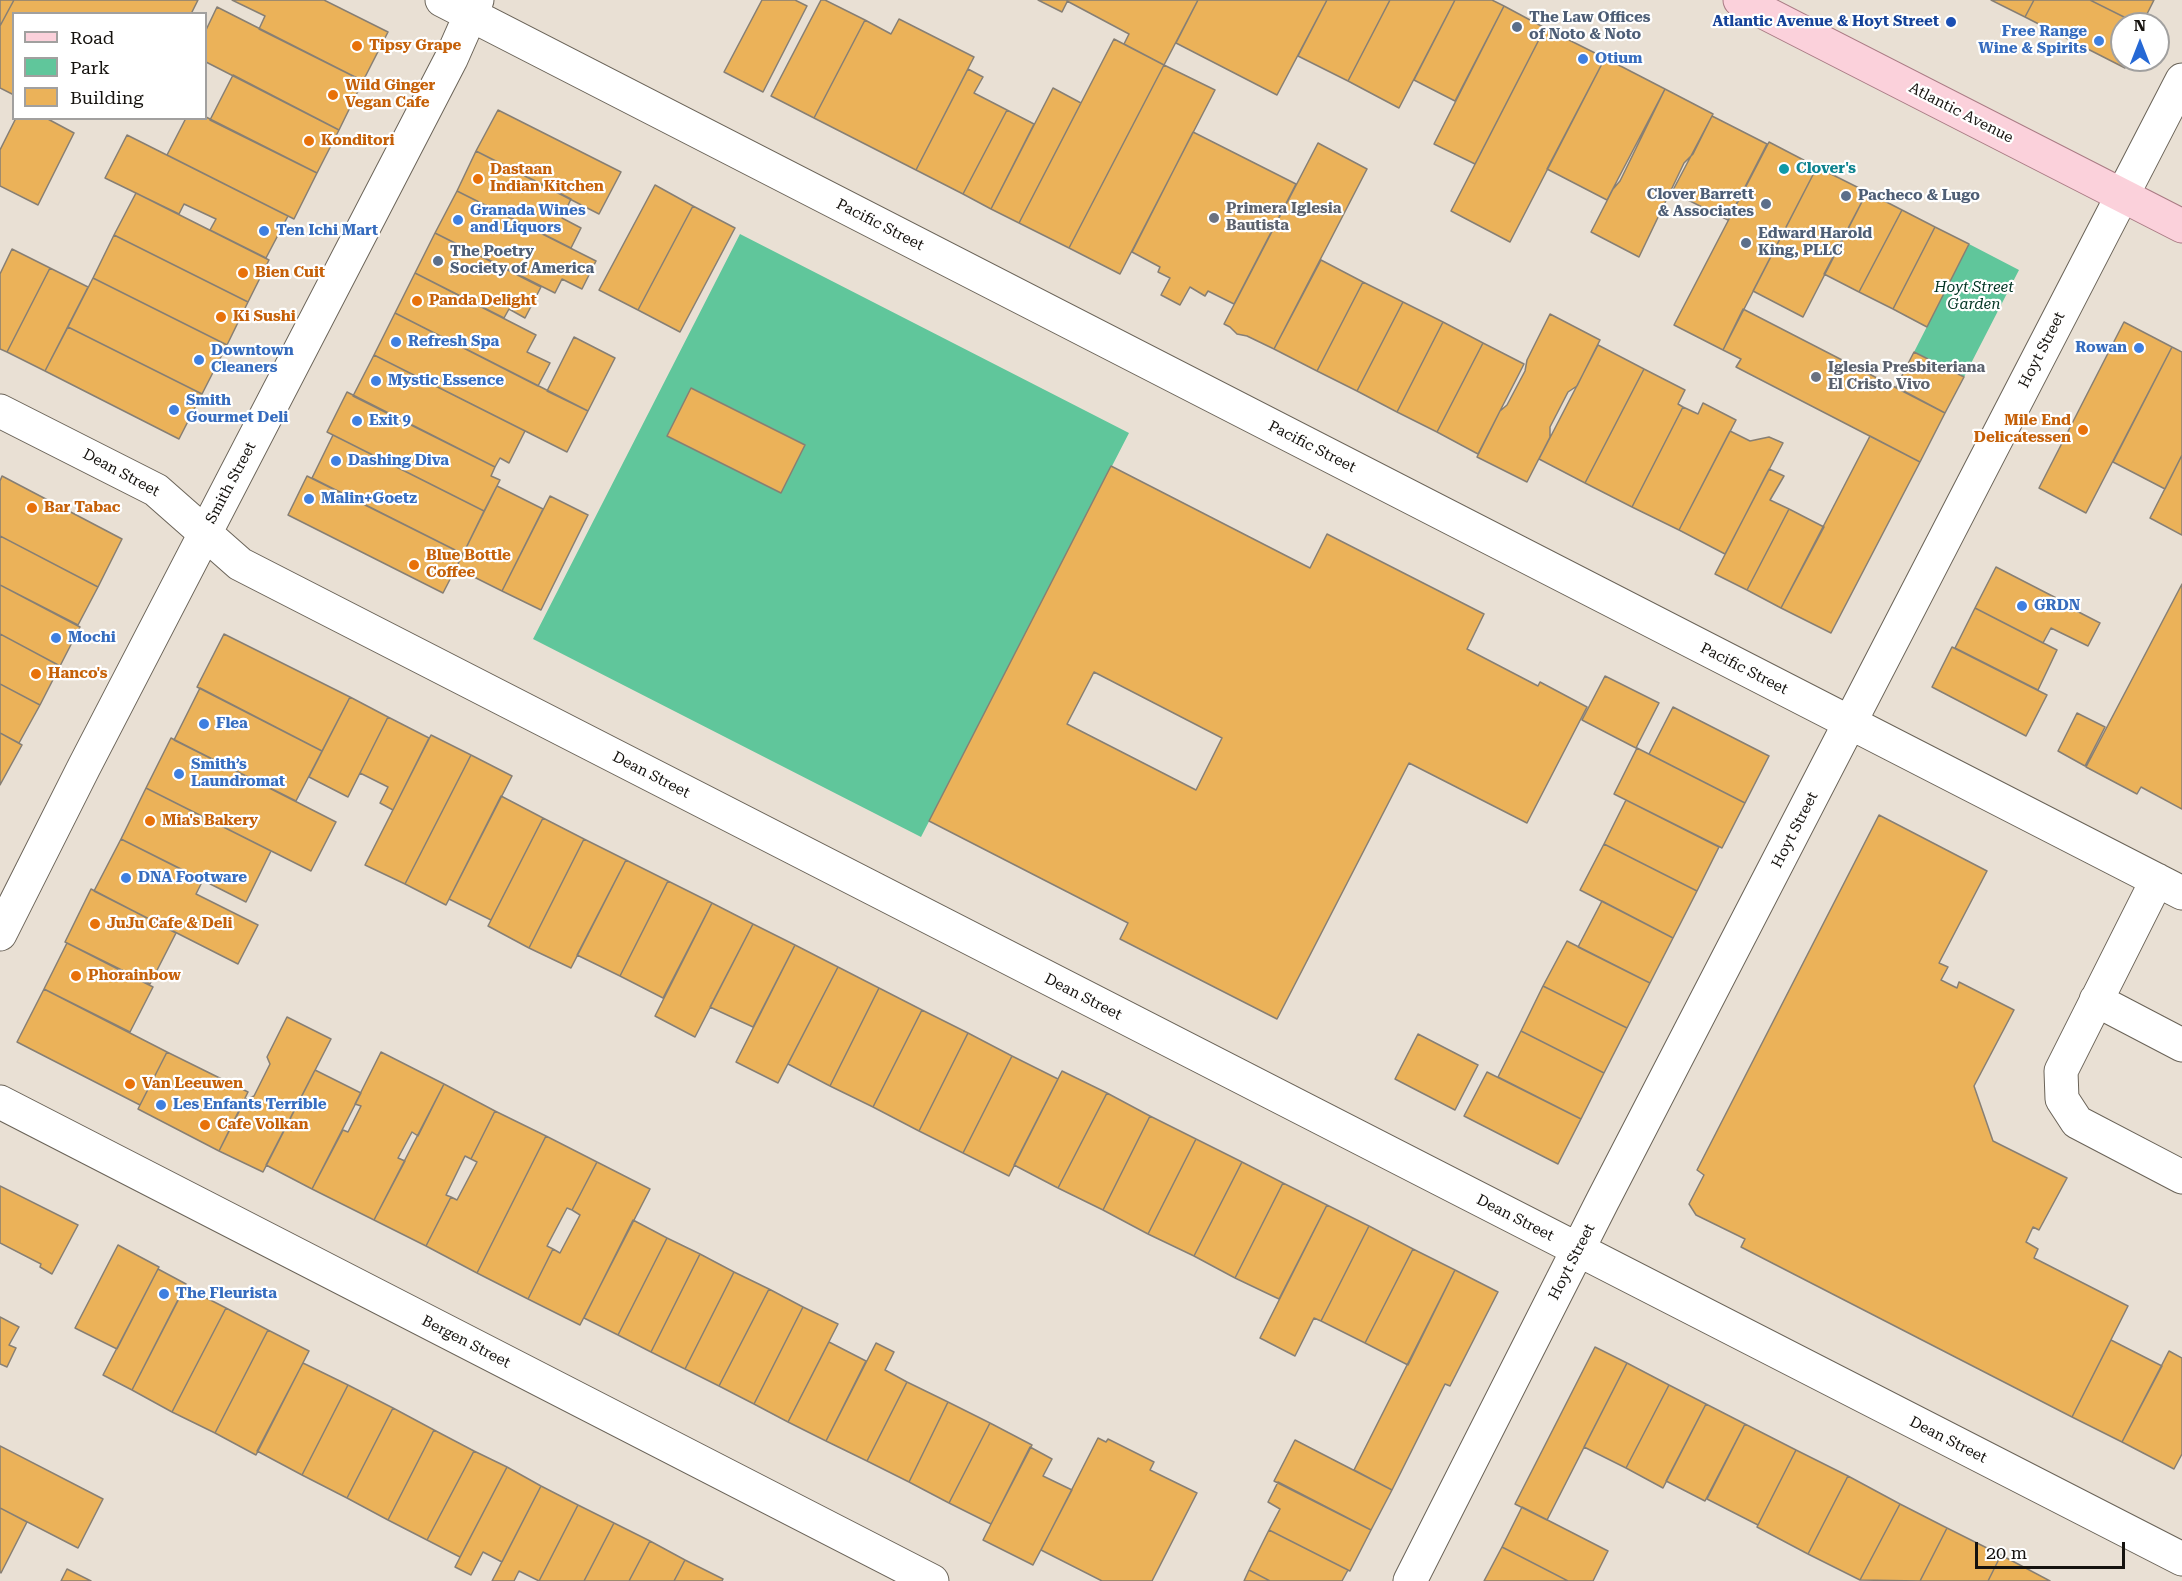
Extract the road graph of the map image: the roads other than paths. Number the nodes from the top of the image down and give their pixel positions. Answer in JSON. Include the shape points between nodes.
{"nodes":[{"id":1,"x":442,"y":0,"type":"edge"},
{"id":2,"x":1740,"y":0,"type":"edge"},
{"id":3,"x":474,"y":7,"type":"edge"},
{"id":4,"x":2182,"y":80,"type":"edge"},
{"id":5,"x":2122,"y":195,"type":"junction"},
{"id":6,"x":2182,"y":226,"type":"edge"},
{"id":7,"x":0,"y":411,"type":"edge"},
{"id":8,"x":205,"y":532,"type":"junction"},
{"id":9,"x":1850,"y":723,"type":"junction"},
{"id":10,"x":2170,"y":887,"type":"edge"},
{"id":11,"x":0,"y":934,"type":"edge"},
{"id":12,"x":2096,"y":1000,"type":"junction"},
{"id":13,"x":2182,"y":1045,"type":"edge"},
{"id":14,"x":0,"y":1102,"type":"edge"},
{"id":15,"x":2182,"y":1177,"type":"edge"},
{"id":16,"x":1578,"y":1250,"type":"junction"},
{"id":17,"x":2182,"y":1559,"type":"edge"},
{"id":18,"x":932,"y":1581,"type":"edge"},
{"id":19,"x":1410,"y":1581,"type":"edge"}],
"edges":[{"from":1,"to":3,"type":"street","name":"Pacific Street"},
{"from":2,"to":5,"type":"main road","name":"Atlantic Avenue"},
{"from":3,"to":8,"type":"street","name":"Smith Street","via":[[451,59]]},
{"from":3,"to":9,"type":"street","name":"Pacific Street"},
{"from":4,"to":5,"type":"street","name":"Hoyt Street"},
{"from":5,"to":6,"type":"main road","name":"Atlantic Avenue"},
{"from":5,"to":9,"type":"street","name":"Hoyt Street"},
{"from":7,"to":8,"type":"street","name":"Dean Street","via":[[156,490]]},
{"from":8,"to":11,"type":"street","name":"Smith Street"},
{"from":8,"to":16,"type":"street","name":"Dean Street","via":[[240,564]]},
{"from":9,"to":10,"type":"street","name":"Pacific Street"},
{"from":9,"to":16,"type":"street","name":"Hoyt Street"},
{"from":10,"to":12,"type":"street"},
{"from":12,"to":13,"type":"street"},
{"from":12,"to":15,"type":"street","via":[[2061,1071],[2062,1099],[2078,1122]]},
{"from":14,"to":18,"type":"street","name":"Bergen Street"},
{"from":16,"to":17,"type":"street","name":"Dean Street"},
{"from":16,"to":19,"type":"street","name":"Hoyt Street"}]}
